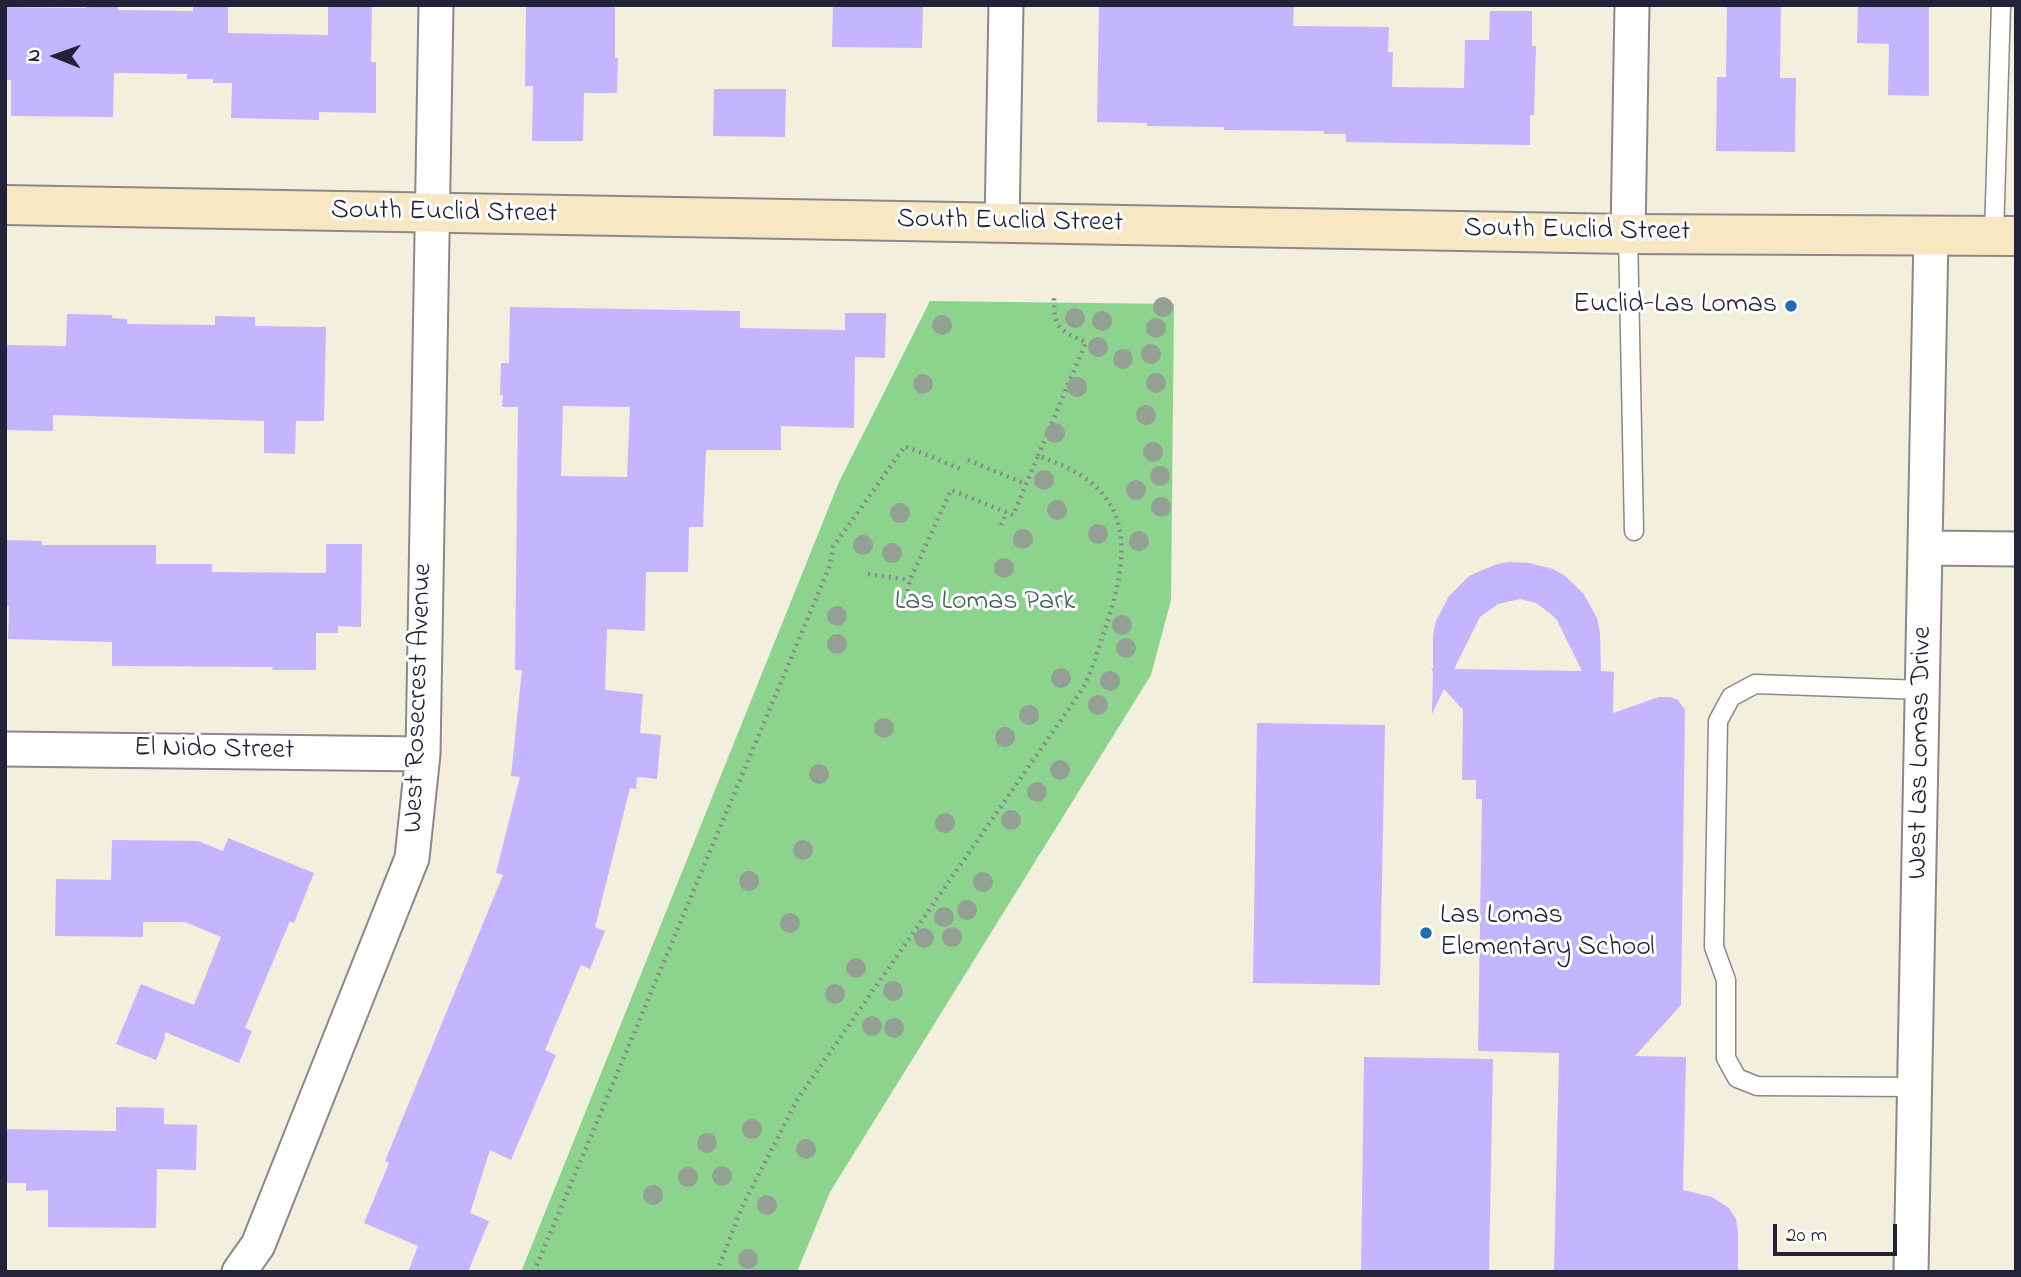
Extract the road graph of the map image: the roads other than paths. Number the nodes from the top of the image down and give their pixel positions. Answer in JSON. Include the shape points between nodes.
{"nodes":[{"id":1,"x":436,"y":5,"type":"edge"},
{"id":2,"x":1006,"y":5,"type":"edge"},
{"id":3,"x":1632,"y":5,"type":"edge"},
{"id":4,"x":2001,"y":5,"type":"edge"},
{"id":5,"x":5,"y":205,"type":"edge"},
{"id":6,"x":432,"y":214,"type":"junction"},
{"id":7,"x":1002,"y":223,"type":"junction"},
{"id":8,"x":1628,"y":234,"type":"junction"},
{"id":9,"x":1931,"y":235,"type":"junction"},
{"id":10,"x":2005,"y":236,"type":"edge"},
{"id":11,"x":1634,"y":531,"type":"dead end"},
{"id":12,"x":1926,"y":548,"type":"junction"},
{"id":13,"x":2016,"y":549,"type":"edge"},
{"id":14,"x":1923,"y":690,"type":"junction"},
{"id":15,"x":5,"y":749,"type":"edge"},
{"id":16,"x":423,"y":754,"type":"junction"},
{"id":17,"x":1915,"y":1087,"type":"junction"},
{"id":18,"x":239,"y":1272,"type":"edge"},
{"id":19,"x":1911,"y":1272,"type":"edge"}],
"edges":[{"from":1,"to":6,"type":"street","name":"West Rosecrest Avenue"},
{"from":2,"to":7,"type":"street"},
{"from":3,"to":8,"type":"street"},
{"from":4,"to":10,"type":"lane"},
{"from":5,"to":6,"type":"main road","name":"South Euclid Street"},
{"from":6,"to":7,"type":"main road","name":"South Euclid Street"},
{"from":6,"to":16,"type":"street","name":"West Rosecrest Avenue"},
{"from":7,"to":8,"type":"main road","name":"South Euclid Street"},
{"from":8,"to":9,"type":"main road","name":"South Euclid Street"},
{"from":8,"to":11,"type":"lane"},
{"from":9,"to":10,"type":"main road","name":"South Euclid Street"},
{"from":9,"to":12,"type":"street","name":"West Las Lomas Drive"},
{"from":12,"to":13,"type":"street"},
{"from":12,"to":14,"type":"street","name":"West Las Lomas Drive"},
{"from":14,"to":17,"type":"street","name":"West Las Lomas Drive"},
{"from":14,"to":17,"type":"lane","via":[[1755,684],[1731,697],[1718,721],[1714,947],[1726,980],[1726,1058],[1737,1078],[1757,1086]]},
{"from":15,"to":16,"type":"street","name":"El Nido Street"},
{"from":16,"to":18,"type":"street","name":"West Rosecrest Avenue","via":[[412,858],[258,1245]]},
{"from":17,"to":19,"type":"street","name":"West Las Lomas Drive"}]}
